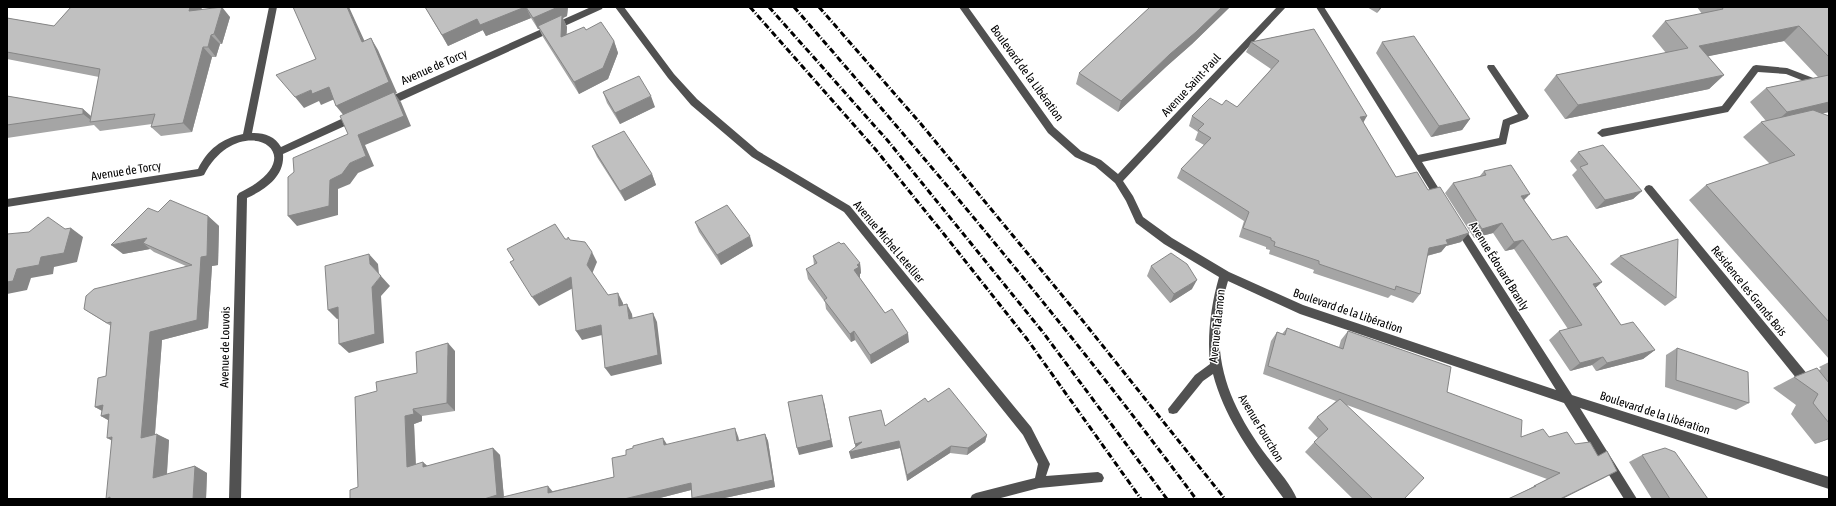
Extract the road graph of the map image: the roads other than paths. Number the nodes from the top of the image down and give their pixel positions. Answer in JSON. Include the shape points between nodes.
{"nodes":[{"id":1,"x":273,"y":7,"type":"edge"},
{"id":2,"x":599,"y":7,"type":"edge"},
{"id":3,"x":619,"y":7,"type":"edge"},
{"id":4,"x":963,"y":7,"type":"edge"},
{"id":5,"x":1282,"y":7,"type":"edge"},
{"id":6,"x":1320,"y":7,"type":"edge"},
{"id":7,"x":1491,"y":68,"type":"dead end"},
{"id":8,"x":1829,"y":88,"type":"edge"},
{"id":9,"x":381,"y":106,"type":"edge"},
{"id":10,"x":366,"y":112,"type":"edge"},
{"id":11,"x":1602,"y":133,"type":"dead end"},
{"id":12,"x":247,"y":137,"type":"junction"},
{"id":13,"x":279,"y":152,"type":"junction"},
{"id":14,"x":1416,"y":159,"type":"junction"},
{"id":15,"x":1118,"y":180,"type":"junction"},
{"id":16,"x":1649,"y":189,"type":"dead end"},
{"id":17,"x":7,"y":203,"type":"edge"},
{"id":18,"x":1446,"y":206,"type":"edge"},
{"id":19,"x":1454,"y":220,"type":"edge"},
{"id":20,"x":1225,"y":275,"type":"junction"},
{"id":21,"x":1216,"y":366,"type":"junction"},
{"id":22,"x":1814,"y":392,"type":"edge"},
{"id":23,"x":1567,"y":399,"type":"junction"},
{"id":24,"x":1173,"y":409,"type":"dead end"},
{"id":25,"x":1098,"y":478,"type":"dead end"},
{"id":26,"x":1039,"y":482,"type":"junction"},
{"id":27,"x":1829,"y":483,"type":"edge"},
{"id":28,"x":235,"y":499,"type":"edge"},
{"id":29,"x":976,"y":499,"type":"edge"},
{"id":30,"x":1291,"y":499,"type":"edge"},
{"id":31,"x":1631,"y":499,"type":"edge"}],
"edges":[{"from":1,"to":12,"type":"street"},
{"from":2,"to":9,"type":"street","name":"Avenue de Torcy"},
{"from":3,"to":26,"type":"street","name":"Avenue Michel Letellier","via":[[694,102],[755,154],[847,209],[1027,431],[1044,464]]},
{"from":4,"to":15,"type":"street","name":"Boulevard de la Libération","via":[[1051,130],[1078,154],[1098,164]]},
{"from":5,"to":15,"type":"street","name":"Avenue Saint-Paul"},
{"from":6,"to":14,"type":"street"},
{"from":7,"to":14,"type":"street","via":[[1524,116],[1506,123],[1503,141]]},
{"from":8,"to":11,"type":"street","via":[[1787,71],[1756,68],[1725,109]]},
{"from":10,"to":13,"type":"street"},
{"from":12,"to":13,"type":"street","name":"Avenue de Torcy","via":[[267,140],[275,145]]},
{"from":12,"to":17,"type":"street","name":"Avenue de Torcy","via":[[232,141],[218,149],[207,160],[201,172]]},
{"from":13,"to":28,"type":"street","name":"Avenue de Louvois","via":[[278,164],[271,177],[258,189],[242,196]]},
{"from":14,"to":18,"type":"street"},
{"from":15,"to":20,"type":"street","name":"Boulevard de la Libération","via":[[1139,220],[1168,241]]},
{"from":16,"to":22,"type":"street","name":"Résidence les Grands Bois"},
{"from":19,"to":23,"type":"street","name":"Avenue Édouard Branly"},
{"from":20,"to":21,"type":"street","name":"Avenue Talamon","via":[[1218,295]]},
{"from":20,"to":23,"type":"street","name":"Boulevard de la Libération","via":[[1300,309]]},
{"from":21,"to":24,"type":"street","name":"Avenue Talamon","via":[[1199,378]]},
{"from":21,"to":30,"type":"street","name":"Avenue Fourchon","via":[[1237,418]]},
{"from":23,"to":27,"type":"street","name":"Boulevard de la Libération"},
{"from":23,"to":31,"type":"street","name":"Avenue Édouard Branly"},
{"from":25,"to":26,"type":"street"},
{"from":26,"to":29,"type":"street"}]}
